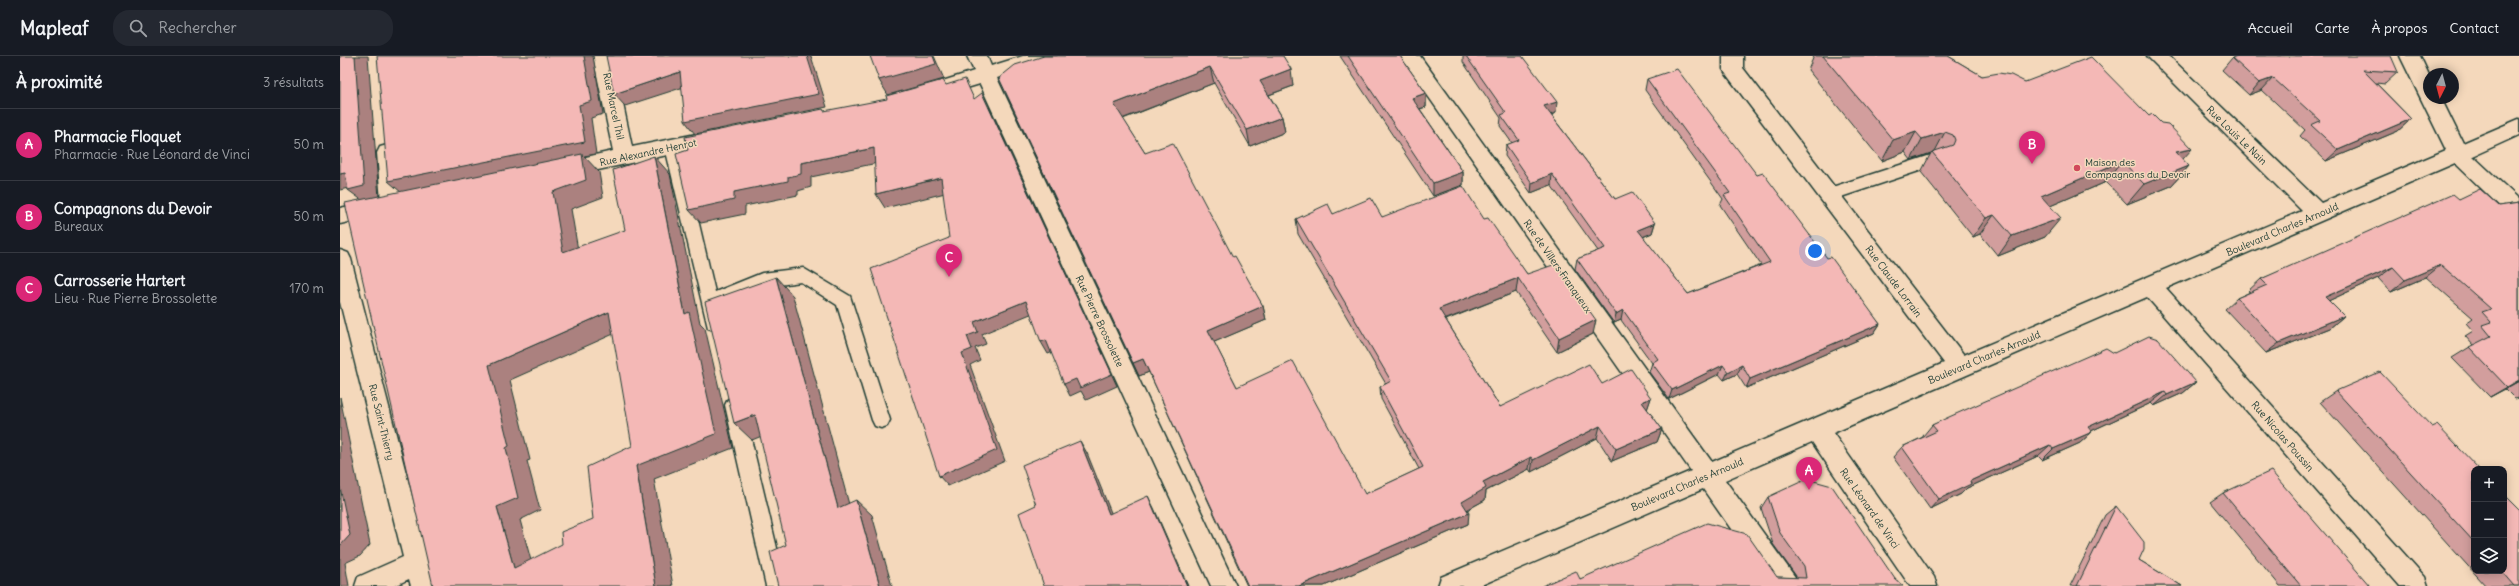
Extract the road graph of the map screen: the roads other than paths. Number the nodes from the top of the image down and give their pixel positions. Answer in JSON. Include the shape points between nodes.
{"nodes":[{"id":1,"x":603,"y":56,"type":"edge"},
{"id":2,"x":1046,"y":56,"type":"edge"},
{"id":3,"x":1410,"y":56,"type":"edge"},
{"id":4,"x":1733,"y":56,"type":"edge"},
{"id":5,"x":2157,"y":56,"type":"edge"},
{"id":6,"x":2410,"y":56,"type":"edge"},
{"id":7,"x":981,"y":65,"type":"edge"},
{"id":8,"x":2423,"y":82,"type":"edge"},
{"id":9,"x":919,"y":96,"type":"edge"},
{"id":10,"x":2434,"y":104,"type":"edge"},
{"id":11,"x":2519,"y":127,"type":"edge"},
{"id":12,"x":386,"y":134,"type":"edge"},
{"id":13,"x":734,"y":134,"type":"edge"},
{"id":14,"x":673,"y":147,"type":"junction"},
{"id":15,"x":2458,"y":154,"type":"junction"},
{"id":16,"x":624,"y":157,"type":"junction"},
{"id":17,"x":1934,"y":160,"type":"edge"},
{"id":18,"x":539,"y":174,"type":"edge"},
{"id":19,"x":1829,"y":195,"type":"junction"},
{"id":20,"x":2519,"y":212,"type":"edge"},
{"id":21,"x":2318,"y":213,"type":"junction"},
{"id":22,"x":340,"y":216,"type":"edge"},
{"id":23,"x":340,"y":259,"type":"edge"},
{"id":24,"x":2150,"y":285,"type":"junction"},
{"id":25,"x":710,"y":303,"type":"junction"},
{"id":26,"x":719,"y":341,"type":"edge"},
{"id":27,"x":1960,"y":367,"type":"junction"},
{"id":28,"x":729,"y":387,"type":"edge"},
{"id":29,"x":881,"y":420,"type":"dead end"},
{"id":30,"x":1817,"y":429,"type":"junction"},
{"id":31,"x":1706,"y":476,"type":"junction"},
{"id":32,"x":420,"y":575,"type":"edge"},
{"id":33,"x":367,"y":586,"type":"edge"},
{"id":34,"x":776,"y":586,"type":"edge"},
{"id":35,"x":1224,"y":586,"type":"edge"},
{"id":36,"x":1450,"y":586,"type":"edge"},
{"id":37,"x":1786,"y":586,"type":"edge"},
{"id":38,"x":1925,"y":586,"type":"edge"},
{"id":39,"x":2416,"y":586,"type":"edge"}],
"edges":[{"from":1,"to":16,"type":"street","name":"Rue Marcel Thil"},
{"from":2,"to":7,"type":"street"},
{"from":3,"to":31,"type":"street","name":"Rue de Villers Franqueux"},
{"from":4,"to":19,"type":"street","name":"Rue Claude Lorrain","via":[[1733,69]]},
{"from":5,"to":21,"type":"street","name":"Rue Louis Le Nain"},
{"from":6,"to":8,"type":"street"},
{"from":7,"to":9,"type":"street"},
{"from":7,"to":35,"type":"street","name":"Rue Pierre Brossolette"},
{"from":10,"to":15,"type":"street"},
{"from":11,"to":15,"type":"street","name":"Boulevard Charles Arnould"},
{"from":12,"to":22,"type":"street","via":[[400,203]]},
{"from":13,"to":14,"type":"street","name":"Rue Alexandre Henrot"},
{"from":14,"to":16,"type":"street","name":"Rue Alexandre Henrot"},
{"from":14,"to":25,"type":"lane"},
{"from":15,"to":20,"type":"street"},
{"from":15,"to":21,"type":"street","name":"Boulevard Charles Arnould"},
{"from":16,"to":18,"type":"street","name":"Rue Alexandre Henrot"},
{"from":17,"to":19,"type":"lane"},
{"from":19,"to":27,"type":"street","name":"Rue Claude Lorrain"},
{"from":21,"to":24,"type":"street","name":"Boulevard Charles Arnould"},
{"from":23,"to":32,"type":"street","name":"Rue Saint-Thierry"},
{"from":24,"to":27,"type":"street","name":"Boulevard Charles Arnould"},
{"from":24,"to":39,"type":"street","name":"Rue Nicolas Poussin"},
{"from":25,"to":26,"type":"lane"},
{"from":25,"to":29,"type":"lane","via":[[762,280],[803,275],[833,293],[844,301]]},
{"from":27,"to":30,"type":"street","name":"Boulevard Charles Arnould"},
{"from":28,"to":34,"type":"lane"},
{"from":30,"to":31,"type":"street","name":"Boulevard Charles Arnould"},
{"from":30,"to":38,"type":"street","name":"Rue Léonard de Vinci"},
{"from":31,"to":36,"type":"street","name":"Boulevard Charles Arnould"},
{"from":31,"to":37,"type":"street","name":"Boulevard Charles Arnould"},
{"from":32,"to":33,"type":"street"}]}
